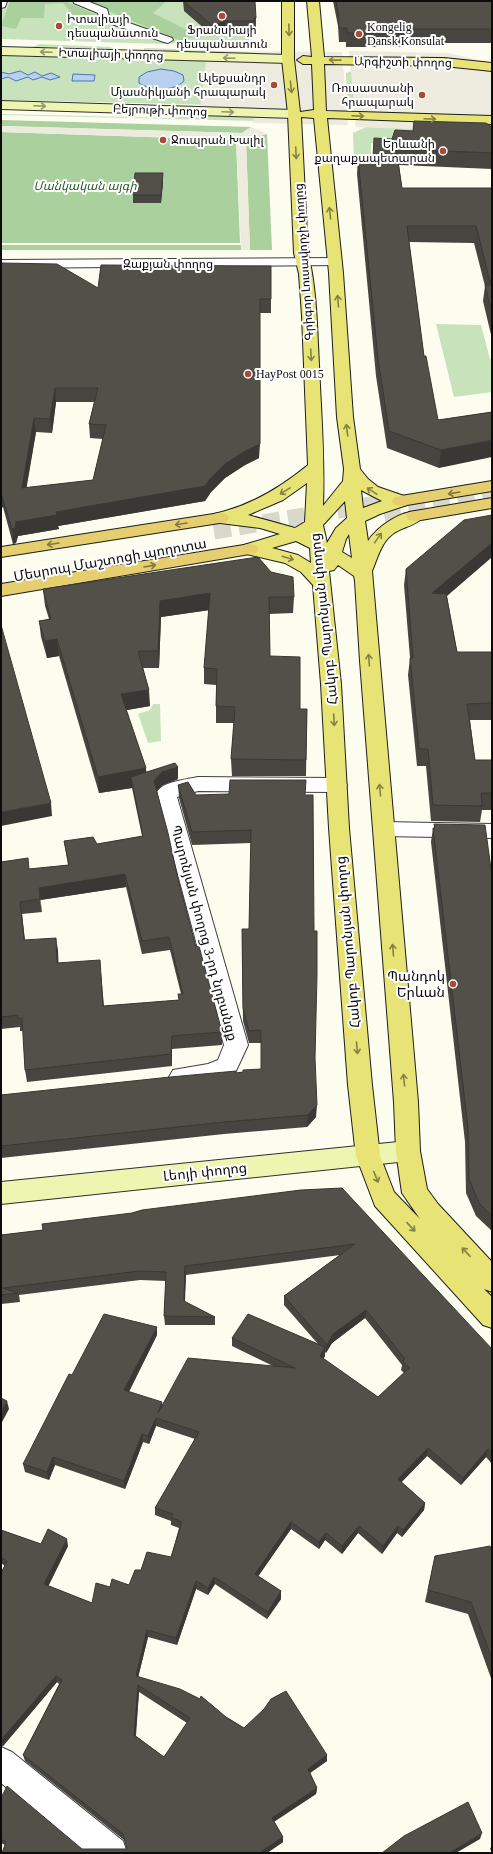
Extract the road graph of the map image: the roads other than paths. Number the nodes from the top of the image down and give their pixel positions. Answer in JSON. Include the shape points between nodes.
{"nodes":[{"id":1,"x":2,"y":1,"type":"edge"},
{"id":2,"x":78,"y":1,"type":"edge"},
{"id":3,"x":288,"y":1,"type":"edge"},
{"id":4,"x":312,"y":1,"type":"edge"},
{"id":5,"x":1,"y":5,"type":"edge"},
{"id":6,"x":168,"y":40,"type":"dead end"},
{"id":7,"x":1,"y":51,"type":"edge"},
{"id":8,"x":288,"y":60,"type":"junction"},
{"id":9,"x":318,"y":60,"type":"junction"},
{"id":10,"x":491,"y":67,"type":"edge"},
{"id":11,"x":1,"y":105,"type":"edge"},
{"id":12,"x":492,"y":112,"type":"edge"},
{"id":13,"x":294,"y":114,"type":"junction"},
{"id":14,"x":320,"y":114,"type":"junction"},
{"id":15,"x":463,"y":120,"type":"junction"},
{"id":16,"x":492,"y":120,"type":"edge"},
{"id":17,"x":335,"y":262,"type":"junction"},
{"id":18,"x":304,"y":263,"type":"junction"},
{"id":19,"x":1,"y":264,"type":"edge"},
{"id":20,"x":316,"y":467,"type":"junction"},
{"id":21,"x":351,"y":475,"type":"junction"},
{"id":22,"x":492,"y":486,"type":"edge"},
{"id":23,"x":401,"y":501,"type":"junction"},
{"id":24,"x":492,"y":504,"type":"edge"},
{"id":25,"x":354,"y":509,"type":"junction"},
{"id":26,"x":415,"y":516,"type":"junction"},
{"id":27,"x":314,"y":523,"type":"junction"},
{"id":28,"x":217,"y":530,"type":"junction"},
{"id":29,"x":297,"y":533,"type":"junction"},
{"id":30,"x":318,"y":544,"type":"junction"},
{"id":31,"x":250,"y":549,"type":"junction"},
{"id":32,"x":1,"y":552,"type":"edge"},
{"id":33,"x":333,"y":554,"type":"junction"},
{"id":34,"x":1,"y":566,"type":"edge"},
{"id":35,"x":362,"y":574,"type":"junction"},
{"id":36,"x":1,"y":580,"type":"edge"},
{"id":37,"x":322,"y":584,"type":"junction"},
{"id":38,"x":1,"y":590,"type":"edge"},
{"id":39,"x":338,"y":785,"type":"junction"},
{"id":40,"x":383,"y":829,"type":"junction"},
{"id":41,"x":492,"y":831,"type":"edge"},
{"id":42,"x":164,"y":1078,"type":"edge"},
{"id":43,"x":408,"y":1151,"type":"junction"},
{"id":44,"x":368,"y":1156,"type":"junction"},
{"id":45,"x":1,"y":1193,"type":"edge"},
{"id":46,"x":492,"y":1280,"type":"edge"},
{"id":47,"x":492,"y":1316,"type":"edge"},
{"id":48,"x":3,"y":1771,"type":"edge"},
{"id":49,"x":111,"y":1853,"type":"edge"}],
"edges":[{"from":1,"to":5,"type":"street"},
{"from":2,"to":6,"type":"street","via":[[103,11],[104,18]]},
{"from":3,"to":8,"type":"main road","name":"Գրիգոր Լուսավորչի փողոց","one_way":true},
{"from":4,"to":9,"type":"main road"},
{"from":8,"to":7,"type":"main road","name":"Իտալիայի փողոց","one_way":true},
{"from":8,"to":9,"type":"main road","name":"Իտալիայի փողոց"},
{"from":8,"to":13,"type":"main road","name":"Գրիգոր Լուսավորչի փողոց","one_way":true},
{"from":10,"to":9,"type":"main road","name":"Արգիշտի փողոց","one_way":true,"via":[[444,62]]},
{"from":9,"to":14,"type":"main road"},
{"from":11,"to":13,"type":"main road","name":"Բեյրութի փողոց","one_way":true},
{"from":12,"to":15,"type":"main road"},
{"from":13,"to":14,"type":"main road","name":"Բեյրութի փողոց"},
{"from":13,"to":18,"type":"main road","name":"Գրիգոր Լուսավորչի փողոց","one_way":true,"via":[[301,253]]},
{"from":14,"to":15,"type":"main road","one_way":true},
{"from":17,"to":14,"type":"main road","one_way":true},
{"from":15,"to":16,"type":"main road"},
{"from":17,"to":18,"type":"street","name":"Զաքյան փողոց"},
{"from":21,"to":17,"type":"main road","one_way":true},
{"from":18,"to":19,"type":"street","name":"Զաքյան փողոց"},
{"from":18,"to":20,"type":"main road","name":"Գրիգոր Լուսավորչի փողոց","one_way":true},
{"from":20,"to":25,"type":"main road","via":[[327,490]]},
{"from":20,"to":27,"type":"main road","name":"Գրիգոր Լուսավորչի փողոց"},
{"from":20,"to":28,"type":"main road","one_way":true,"via":[[290,488]]},
{"from":23,"to":21,"type":"main road","one_way":true,"via":[[379,496]]},
{"from":21,"to":25,"type":"main road"},
{"from":22,"to":23,"type":"highway","one_way":true},
{"from":23,"to":25,"type":"main road"},
{"from":24,"to":26,"type":"highway"},
{"from":25,"to":26,"type":"main road","via":[[393,517]]},
{"from":25,"to":27,"type":"main road"},
{"from":25,"to":33,"type":"main road"},
{"from":25,"to":35,"type":"main road"},
{"from":35,"to":26,"type":"main road","one_way":true,"via":[[372,547],[381,533]]},
{"from":27,"to":29,"type":"main road"},
{"from":27,"to":30,"type":"main road","name":"Հակոբ Պարոնյան փողոց"},
{"from":28,"to":29,"type":"main road","via":[[243,518]]},
{"from":28,"to":32,"type":"highway","one_way":true},
{"from":28,"to":34,"type":"highway","name":"Մեսրոպ Մաշտոցի պողոտա"},
{"from":28,"to":36,"type":"highway","name":"Մեսրոպ Մաշտոցի պողոտա"},
{"from":29,"to":30,"type":"main road"},
{"from":29,"to":31,"type":"main road"},
{"from":30,"to":33,"type":"main road"},
{"from":30,"to":37,"type":"main road","name":"Հակոբ Պարոնյան փողոց"},
{"from":31,"to":37,"type":"main road","one_way":true,"via":[[298,561]]},
{"from":38,"to":31,"type":"highway","one_way":true},
{"from":33,"to":35,"type":"main road"},
{"from":33,"to":37,"type":"main road"},
{"from":40,"to":35,"type":"main road","one_way":true},
{"from":37,"to":39,"type":"main road","name":"Հակոբ Պարոնյան փողոց","one_way":true,"via":[[332,684]]},
{"from":39,"to":42,"type":"street","name":"Պարոնյան փողոց 3-րդ նրբանցք","via":[[198,784],[166,793],[236,1045],[227,1066],[211,1073]]},
{"from":39,"to":44,"type":"main road","name":"Հակոբ Պարոնյան փողոց","one_way":true,"via":[[339,828]]},
{"from":40,"to":41,"type":"street"},
{"from":43,"to":40,"type":"main road","one_way":true},
{"from":43,"to":44,"type":"main road","name":"Լեոյի փողոց"},
{"from":46,"to":43,"type":"main road","one_way":true,"via":[[414,1193]]},
{"from":44,"to":45,"type":"main road","name":"Լեոյի փողոց"},
{"from":44,"to":47,"type":"main road","name":"Հակոբ Պարոնյան փողոց","one_way":true,"via":[[384,1198]]},
{"from":48,"to":49,"type":"street"}]}
